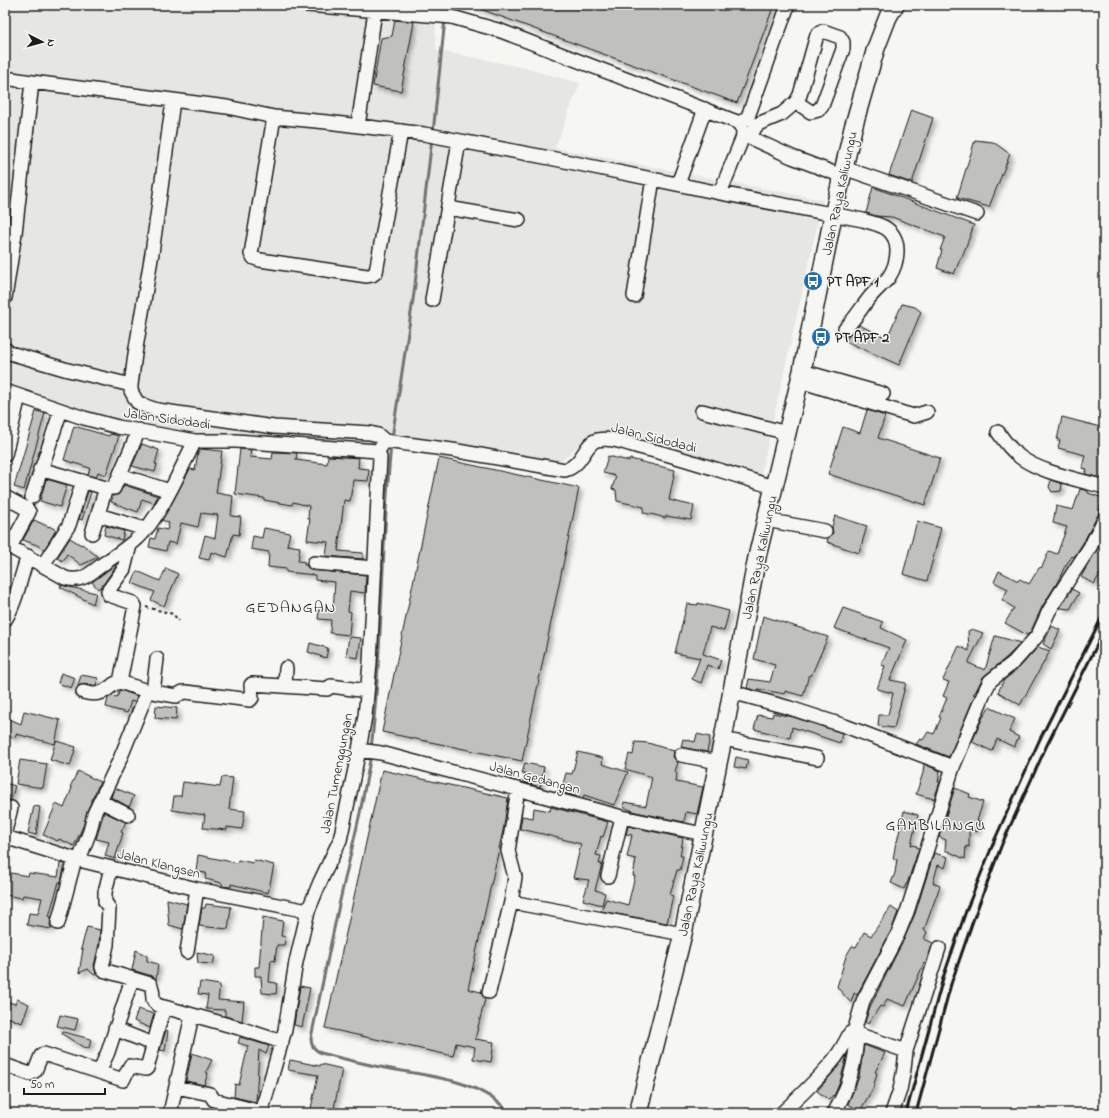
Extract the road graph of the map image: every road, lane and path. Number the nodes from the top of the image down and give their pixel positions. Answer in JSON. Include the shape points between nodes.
{"nodes":[{"id":1,"x":308,"y":5,"type":"edge"},
{"id":2,"x":788,"y":5,"type":"edge"},
{"id":3,"x":895,"y":5,"type":"edge"},
{"id":4,"x":375,"y":11,"type":"junction"},
{"id":5,"x":5,"y":78,"type":"edge"},
{"id":6,"x":32,"y":82,"type":"junction"},
{"id":7,"x":173,"y":101,"type":"junction"},
{"id":8,"x":796,"y":102,"type":"junction"},
{"id":9,"x":705,"y":109,"type":"junction"},
{"id":10,"x":274,"y":117,"type":"junction"},
{"id":11,"x":358,"y":126,"type":"junction"},
{"id":12,"x":401,"y":131,"type":"junction"},
{"id":13,"x":744,"y":132,"type":"junction"},
{"id":14,"x":459,"y":141,"type":"junction"},
{"id":15,"x":843,"y":172,"type":"junction"},
{"id":16,"x":653,"y":179,"type":"junction"},
{"id":17,"x":678,"y":184,"type":"junction"},
{"id":18,"x":720,"y":193,"type":"junction"},
{"id":19,"x":448,"y":208,"type":"junction"},
{"id":20,"x":977,"y":214,"type":"dead end"},
{"id":21,"x":833,"y":216,"type":"junction"},
{"id":22,"x":520,"y":220,"type":"dead end"},
{"id":23,"x":634,"y":296,"type":"dead end"},
{"id":24,"x":5,"y":298,"type":"edge"},
{"id":25,"x":432,"y":300,"type":"dead end"},
{"id":26,"x":845,"y":329,"type":"dead end"},
{"id":27,"x":5,"y":349,"type":"edge"},
{"id":28,"x":801,"y":376,"type":"junction"},
{"id":29,"x":131,"y":385,"type":"junction"},
{"id":30,"x":5,"y":391,"type":"edge"},
{"id":31,"x":883,"y":394,"type":"dead end"},
{"id":32,"x":13,"y":404,"type":"edge"},
{"id":33,"x":61,"y":410,"type":"junction"},
{"id":34,"x":702,"y":411,"type":"dead end"},
{"id":35,"x":927,"y":412,"type":"dead end"},
{"id":36,"x":138,"y":430,"type":"junction"},
{"id":37,"x":998,"y":432,"type":"dead end"},
{"id":38,"x":787,"y":433,"type":"junction"},
{"id":39,"x":195,"y":441,"type":"junction"},
{"id":40,"x":387,"y":444,"type":"junction"},
{"id":41,"x":5,"y":451,"type":"edge"},
{"id":42,"x":40,"y":469,"type":"junction"},
{"id":43,"x":120,"y":475,"type":"junction"},
{"id":44,"x":83,"y":482,"type":"junction"},
{"id":45,"x":1104,"y":487,"type":"edge"},
{"id":46,"x":106,"y":488,"type":"junction"},
{"id":47,"x":774,"y":488,"type":"junction"},
{"id":48,"x":170,"y":491,"type":"junction"},
{"id":49,"x":5,"y":497,"type":"edge"},
{"id":50,"x":32,"y":498,"type":"dead end"},
{"id":51,"x":98,"y":515,"type":"junction"},
{"id":52,"x":766,"y":520,"type":"junction"},
{"id":53,"x":1104,"y":520,"type":"edge"},
{"id":54,"x":145,"y":529,"type":"junction"},
{"id":55,"x":825,"y":532,"type":"dead end"},
{"id":56,"x":92,"y":533,"type":"dead end"},
{"id":57,"x":8,"y":545,"type":"edge"},
{"id":58,"x":130,"y":548,"type":"junction"},
{"id":59,"x":28,"y":556,"type":"junction"},
{"id":60,"x":314,"y":563,"type":"dead end"},
{"id":61,"x":43,"y":565,"type":"junction"},
{"id":62,"x":375,"y":568,"type":"junction"},
{"id":63,"x":135,"y":604,"type":"junction"},
{"id":64,"x":5,"y":620,"type":"edge"},
{"id":65,"x":179,"y":621,"type":"dead end"},
{"id":66,"x":157,"y":659,"type":"dead end"},
{"id":67,"x":286,"y":668,"type":"dead end"},
{"id":68,"x":120,"y":682,"type":"junction"},
{"id":69,"x":285,"y":686,"type":"junction"},
{"id":70,"x":367,"y":691,"type":"junction"},
{"id":71,"x":84,"y":692,"type":"dead end"},
{"id":72,"x":150,"y":692,"type":"junction"},
{"id":73,"x":732,"y":692,"type":"junction"},
{"id":74,"x":723,"y":739,"type":"junction"},
{"id":75,"x":362,"y":750,"type":"junction"},
{"id":76,"x":681,"y":755,"type":"dead end"},
{"id":77,"x":817,"y":758,"type":"dead end"},
{"id":78,"x":718,"y":762,"type":"junction"},
{"id":79,"x":953,"y":767,"type":"junction"},
{"id":80,"x":518,"y":789,"type":"junction"},
{"id":81,"x":100,"y":801,"type":"junction"},
{"id":82,"x":11,"y":808,"type":"dead end"},
{"id":83,"x":128,"y":815,"type":"dead end"},
{"id":84,"x":622,"y":817,"type":"junction"},
{"id":85,"x":5,"y":831,"type":"edge"},
{"id":86,"x":703,"y":834,"type":"junction"},
{"id":87,"x":5,"y":837,"type":"edge"},
{"id":88,"x":77,"y":859,"type":"junction"},
{"id":89,"x":111,"y":868,"type":"junction"},
{"id":90,"x":608,"y":876,"type":"dead end"},
{"id":91,"x":197,"y":889,"type":"junction"},
{"id":92,"x":511,"y":902,"type":"junction"},
{"id":93,"x":308,"y":912,"type":"junction"},
{"id":94,"x":58,"y":923,"type":"dead end"},
{"id":95,"x":683,"y":934,"type":"junction"},
{"id":96,"x":939,"y":948,"type":"dead end"},
{"id":97,"x":187,"y":952,"type":"dead end"},
{"id":98,"x":132,"y":978,"type":"junction"},
{"id":99,"x":489,"y":992,"type":"dead end"},
{"id":100,"x":164,"y":1007,"type":"junction"},
{"id":101,"x":192,"y":1016,"type":"junction"},
{"id":102,"x":115,"y":1029,"type":"junction"},
{"id":103,"x":855,"y":1033,"type":"junction"},
{"id":104,"x":145,"y":1041,"type":"dead end"},
{"id":105,"x":282,"y":1042,"type":"junction"},
{"id":106,"x":906,"y":1051,"type":"junction"},
{"id":107,"x":5,"y":1065,"type":"edge"},
{"id":108,"x":99,"y":1072,"type":"junction"},
{"id":109,"x":176,"y":1087,"type":"junction"},
{"id":110,"x":261,"y":1112,"type":"edge"},
{"id":111,"x":170,"y":1113,"type":"edge"},
{"id":112,"x":638,"y":1113,"type":"edge"},
{"id":113,"x":782,"y":1113,"type":"edge"},
{"id":114,"x":834,"y":1113,"type":"edge"},
{"id":115,"x":892,"y":1113,"type":"edge"}],
"edges":[{"from":1,"to":4,"type":"street"},
{"from":2,"to":13,"type":"street"},
{"from":3,"to":15,"type":"main road","name":"Jalan Raya Kaliwungu","via":[[867,75]]},
{"from":4,"to":9,"type":"street","via":[[452,17],[501,31]]},
{"from":4,"to":11,"type":"street"},
{"from":5,"to":6,"type":"street"},
{"from":6,"to":7,"type":"street"},
{"from":6,"to":24,"type":"street"},
{"from":7,"to":10,"type":"street","via":[[227,107]]},
{"from":7,"to":29,"type":"street"},
{"from":8,"to":8,"type":"street","via":[[817,35],[823,31],[840,37],[843,49],[822,106],[811,112]]},
{"from":8,"to":13,"type":"street","via":[[782,114]]},
{"from":9,"to":13,"type":"street","via":[[737,122]]},
{"from":9,"to":17,"type":"street"},
{"from":10,"to":11,"type":"street"},
{"from":10,"to":12,"type":"street","via":[[252,254],[254,258],[367,276],[376,272]]},
{"from":11,"to":12,"type":"street"},
{"from":12,"to":14,"type":"street"},
{"from":13,"to":15,"type":"street","via":[[792,157]]},
{"from":13,"to":18,"type":"street"},
{"from":14,"to":16,"type":"street"},
{"from":14,"to":19,"type":"street"},
{"from":15,"to":20,"type":"street"},
{"from":15,"to":21,"type":"main road","name":"Jalan Raya Kaliwungu"},
{"from":16,"to":17,"type":"street"},
{"from":16,"to":23,"type":"street"},
{"from":17,"to":18,"type":"street"},
{"from":18,"to":21,"type":"street"},
{"from":19,"to":22,"type":"street"},
{"from":19,"to":25,"type":"street"},
{"from":21,"to":26,"type":"street","via":[[863,220],[887,229],[895,239],[897,250],[897,258],[890,275]]},
{"from":21,"to":28,"type":"main road","name":"Jalan Raya Kaliwungu"},
{"from":27,"to":29,"type":"street","via":[[10,353],[68,370]]},
{"from":28,"to":31,"type":"street"},
{"from":28,"to":35,"type":"street","via":[[903,413],[914,416]]},
{"from":28,"to":38,"type":"main road","name":"Jalan Raya Kaliwungu"},
{"from":29,"to":40,"type":"street","via":[[137,402],[157,410],[274,427],[370,433],[378,435]]},
{"from":30,"to":32,"type":"street","name":"Jalan Sidodadi"},
{"from":32,"to":33,"type":"street","name":"Jalan Sidodadi"},
{"from":32,"to":41,"type":"street"},
{"from":33,"to":36,"type":"street","name":"Jalan Sidodadi","via":[[118,427]]},
{"from":33,"to":42,"type":"street"},
{"from":34,"to":38,"type":"street"},
{"from":36,"to":39,"type":"street","name":"Jalan Sidodadi"},
{"from":36,"to":43,"type":"street"},
{"from":37,"to":45,"type":"street","via":[[1012,450],[1034,466]]},
{"from":38,"to":47,"type":"main road","name":"Jalan Raya Kaliwungu"},
{"from":39,"to":40,"type":"street","name":"Jalan Sidodadi"},
{"from":39,"to":48,"type":"street"},
{"from":40,"to":47,"type":"street","name":"Jalan Sidodadi","via":[[459,451],[565,470],[572,468],[596,440],[610,440],[670,454]]},
{"from":40,"to":62,"type":"street","name":"Jalan Tumenggungan","via":[[380,457]]},
{"from":42,"to":44,"type":"street"},
{"from":42,"to":50,"type":"street"},
{"from":43,"to":46,"type":"street","via":[[114,488]]},
{"from":43,"to":48,"type":"street"},
{"from":44,"to":46,"type":"street"},
{"from":44,"to":61,"type":"street","via":[[67,530]]},
{"from":46,"to":51,"type":"street"},
{"from":47,"to":52,"type":"main road","name":"Jalan Raya Kaliwungu"},
{"from":48,"to":54,"type":"street"},
{"from":49,"to":57,"type":"street","via":[[29,512]]},
{"from":51,"to":54,"type":"street"},
{"from":51,"to":56,"type":"street"},
{"from":52,"to":55,"type":"street"},
{"from":52,"to":73,"type":"main road","name":"Jalan Raya Kaliwungu"},
{"from":53,"to":79,"type":"street","via":[[1036,638],[1014,662],[990,681]]},
{"from":54,"to":58,"type":"street"},
{"from":57,"to":59,"type":"street"},
{"from":58,"to":61,"type":"street","via":[[80,579],[65,578]]},
{"from":58,"to":63,"type":"street","via":[[122,573],[108,593]]},
{"from":59,"to":61,"type":"street"},
{"from":59,"to":64,"type":"street","via":[[17,595]]},
{"from":60,"to":62,"type":"street"},
{"from":62,"to":70,"type":"street","name":"Jalan Tumenggungan"},
{"from":63,"to":65,"type":"path","via":[[173,614]]},
{"from":63,"to":68,"type":"street"},
{"from":66,"to":72,"type":"street"},
{"from":67,"to":69,"type":"street"},
{"from":68,"to":71,"type":"street","via":[[98,694]]},
{"from":68,"to":72,"type":"street"},
{"from":69,"to":70,"type":"street","via":[[327,689],[331,680]]},
{"from":69,"to":72,"type":"street","via":[[251,685],[250,700],[186,692],[176,696]]},
{"from":70,"to":75,"type":"street","name":"Jalan Tumenggungan"},
{"from":72,"to":81,"type":"street"},
{"from":73,"to":74,"type":"main road","name":"Jalan Raya Kaliwungu"},
{"from":73,"to":79,"type":"street","via":[[844,726]]},
{"from":74,"to":77,"type":"street"},
{"from":74,"to":78,"type":"main road","name":"Jalan Raya Kaliwungu"},
{"from":75,"to":80,"type":"street","name":"Jalan Gedangan"},
{"from":75,"to":93,"type":"street","name":"Jalan Tumenggungan","via":[[340,840]]},
{"from":76,"to":78,"type":"street"},
{"from":78,"to":86,"type":"main road","name":"Jalan Raya Kaliwungu"},
{"from":79,"to":103,"type":"street","via":[[898,934],[863,1001]]},
{"from":80,"to":84,"type":"street","name":"Jalan Gedangan"},
{"from":80,"to":92,"type":"street","via":[[508,851],[515,877]]},
{"from":81,"to":83,"type":"street"},
{"from":81,"to":88,"type":"street"},
{"from":82,"to":85,"type":"street"},
{"from":84,"to":86,"type":"street","name":"Jalan Gedangan"},
{"from":84,"to":90,"type":"street"},
{"from":86,"to":95,"type":"main road","name":"Jalan Raya Kaliwungu"},
{"from":87,"to":88,"type":"street","name":"Jalan Klangsen"},
{"from":88,"to":89,"type":"street","name":"Jalan Klangsen"},
{"from":88,"to":94,"type":"street"},
{"from":89,"to":91,"type":"street","name":"Jalan Klangsen"},
{"from":89,"to":98,"type":"street","via":[[105,892],[105,902],[109,908],[107,945],[102,968],[106,972]]},
{"from":91,"to":93,"type":"street","name":"Jalan Klangsen"},
{"from":91,"to":97,"type":"street"},
{"from":92,"to":95,"type":"street"},
{"from":92,"to":99,"type":"street"},
{"from":93,"to":105,"type":"street","name":"Jalan Tumenggungan"},
{"from":95,"to":112,"type":"main road","name":"Jalan Raya Kaliwungu"},
{"from":96,"to":106,"type":"street"},
{"from":98,"to":100,"type":"street","via":[[150,984],[154,1004]]},
{"from":98,"to":102,"type":"street"},
{"from":100,"to":101,"type":"street"},
{"from":100,"to":108,"type":"street","via":[[146,1069],[130,1066],[122,1080]]},
{"from":101,"to":105,"type":"street"},
{"from":101,"to":109,"type":"street"},
{"from":102,"to":104,"type":"street"},
{"from":102,"to":108,"type":"street"},
{"from":103,"to":106,"type":"street"},
{"from":103,"to":113,"type":"street","via":[[850,1033],[832,1062]]},
{"from":103,"to":114,"type":"street","via":[[853,1071]]},
{"from":105,"to":110,"type":"street","name":"Jalan Tumenggungan"},
{"from":106,"to":115,"type":"street","via":[[900,1090]]},
{"from":107,"to":108,"type":"street","via":[[30,1074],[35,1071],[44,1054]]},
{"from":109,"to":110,"type":"street","via":[[210,1094],[214,1100]]},
{"from":109,"to":111,"type":"street"}]}
